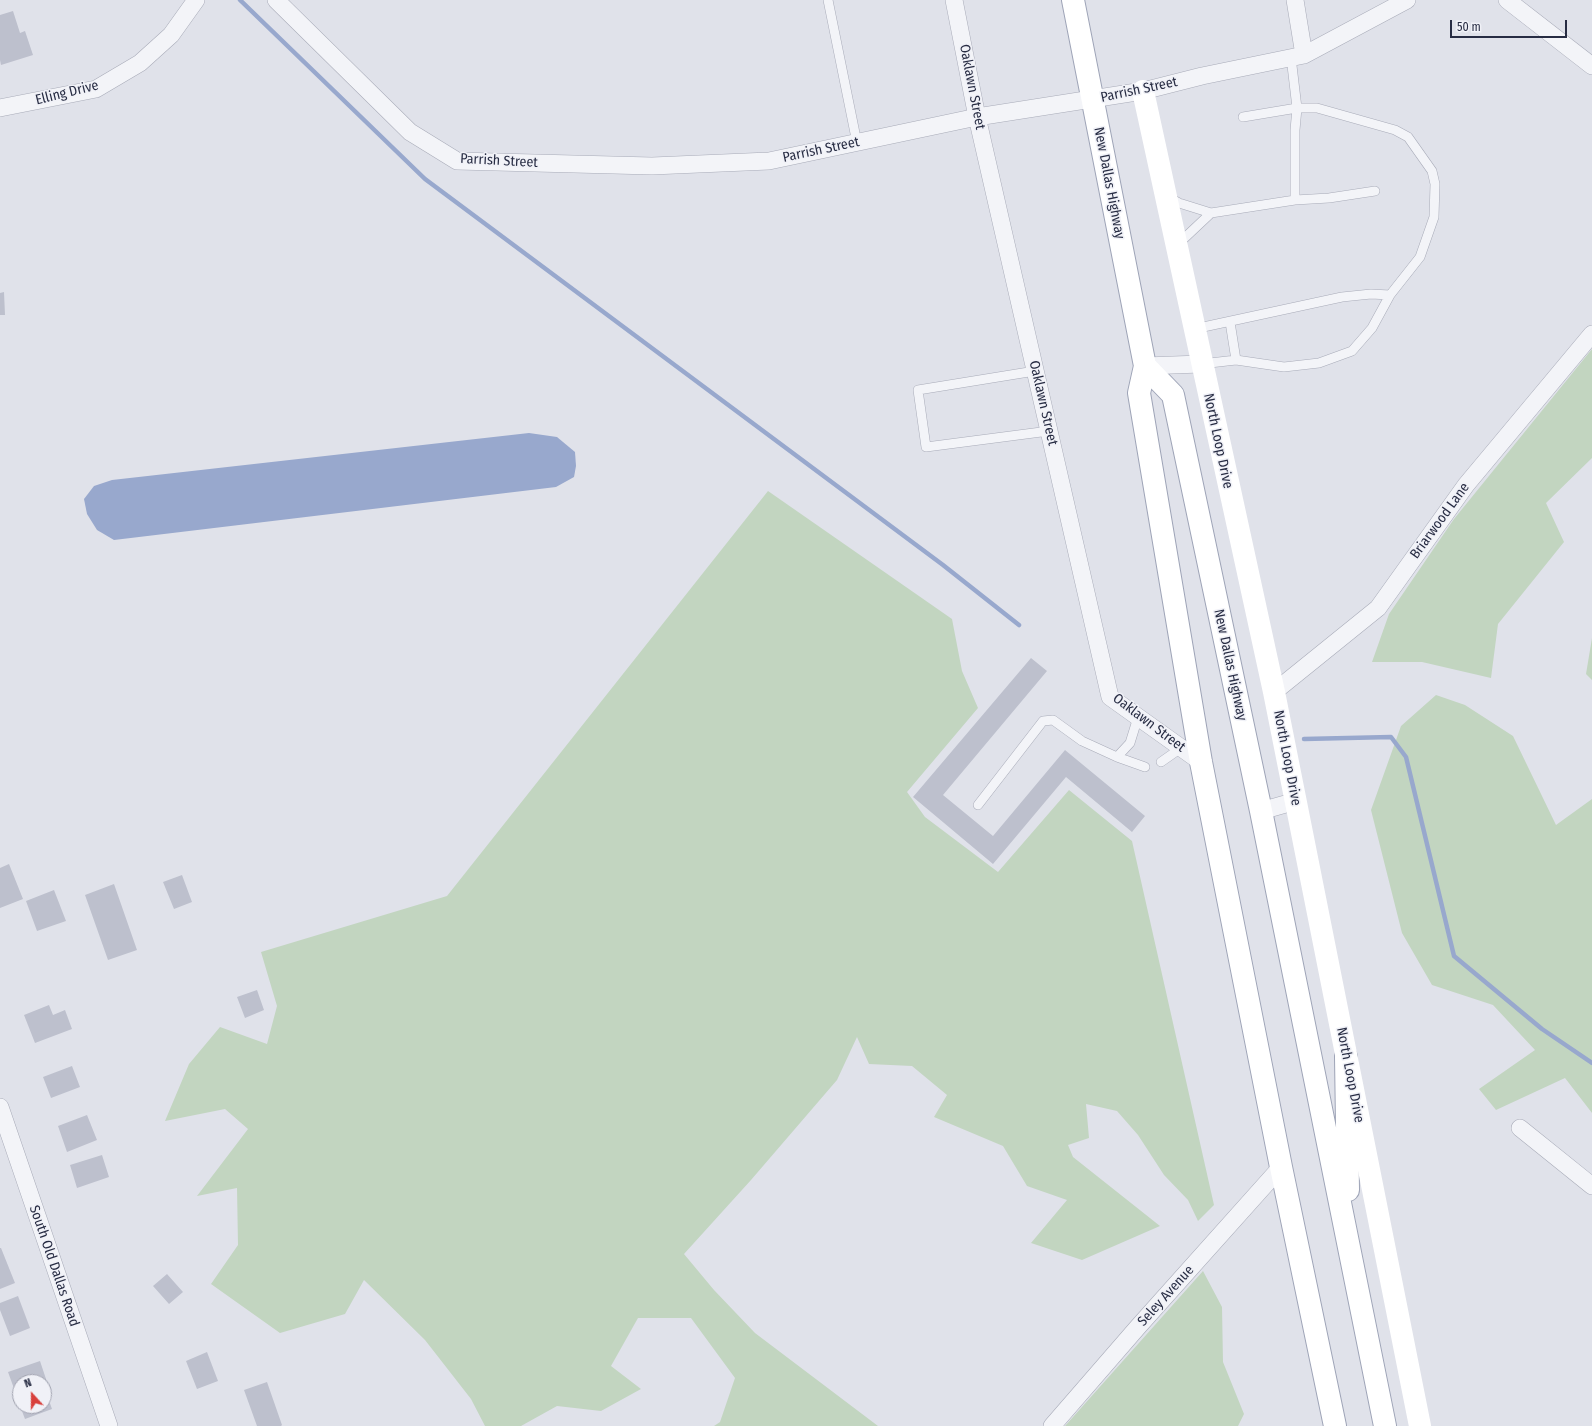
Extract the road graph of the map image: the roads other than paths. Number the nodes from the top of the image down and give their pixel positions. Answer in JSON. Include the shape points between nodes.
{"nodes":[{"id":1,"x":196,"y":0,"type":"edge"},
{"id":2,"x":276,"y":0,"type":"edge"},
{"id":3,"x":828,"y":0,"type":"edge"},
{"id":4,"x":954,"y":0,"type":"edge"},
{"id":5,"x":1073,"y":0,"type":"edge"},
{"id":6,"x":1295,"y":0,"type":"edge"},
{"id":7,"x":1407,"y":0,"type":"edge"},
{"id":8,"x":1507,"y":0,"type":"edge"},
{"id":9,"x":1297,"y":56,"type":"junction"},
{"id":10,"x":1592,"y":66,"type":"edge"},
{"id":11,"x":1143,"y":91,"type":"junction"},
{"id":12,"x":1094,"y":99,"type":"junction"},
{"id":13,"x":0,"y":108,"type":"edge"},
{"id":14,"x":1297,"y":108,"type":"junction"},
{"id":15,"x":977,"y":117,"type":"junction"},
{"id":16,"x":1243,"y":117,"type":"dead end"},
{"id":17,"x":857,"y":143,"type":"junction"},
{"id":18,"x":1375,"y":191,"type":"dead end"},
{"id":19,"x":1165,"y":195,"type":"junction"},
{"id":20,"x":1295,"y":200,"type":"junction"},
{"id":21,"x":1211,"y":213,"type":"junction"},
{"id":22,"x":1176,"y":245,"type":"junction"},
{"id":23,"x":1390,"y":296,"type":"junction"},
{"id":24,"x":1230,"y":322,"type":"junction"},
{"id":25,"x":1194,"y":329,"type":"junction"},
{"id":26,"x":1592,"y":334,"type":"edge"},
{"id":27,"x":1236,"y":360,"type":"junction"},
{"id":28,"x":1201,"y":364,"type":"junction"},
{"id":29,"x":1144,"y":366,"type":"junction"},
{"id":30,"x":1035,"y":371,"type":"junction"},
{"id":31,"x":1049,"y":431,"type":"junction"},
{"id":32,"x":1274,"y":692,"type":"junction"},
{"id":33,"x":1138,"y":717,"type":"junction"},
{"id":34,"x":1181,"y":748,"type":"junction"},
{"id":35,"x":1117,"y":757,"type":"junction"},
{"id":36,"x":1161,"y":762,"type":"dead end"},
{"id":37,"x":1201,"y":762,"type":"junction"},
{"id":38,"x":1145,"y":766,"type":"dead end"},
{"id":39,"x":1296,"y":801,"type":"junction"},
{"id":40,"x":978,"y":805,"type":"dead end"},
{"id":41,"x":1261,"y":811,"type":"junction"},
{"id":42,"x":1346,"y":1057,"type":"junction"},
{"id":43,"x":0,"y":1107,"type":"edge"},
{"id":44,"x":1520,"y":1128,"type":"dead end"},
{"id":45,"x":1281,"y":1167,"type":"junction"},
{"id":46,"x":1592,"y":1186,"type":"edge"},
{"id":47,"x":1349,"y":1243,"type":"junction"},
{"id":48,"x":109,"y":1426,"type":"edge"},
{"id":49,"x":1052,"y":1426,"type":"edge"},
{"id":50,"x":1335,"y":1426,"type":"edge"},
{"id":51,"x":1385,"y":1426,"type":"edge"},
{"id":52,"x":1420,"y":1426,"type":"edge"}],
"edges":[{"from":1,"to":13,"type":"street","name":"Elling Drive","via":[[172,35],[140,63],[96,89]]},
{"from":2,"to":17,"type":"street","name":"Parrish Street","via":[[410,132],[457,161],[652,166],[769,161]]},
{"from":3,"to":17,"type":"lane"},
{"from":4,"to":15,"type":"street","name":"Oaklawn Street"},
{"from":5,"to":12,"type":"main road","name":"New Dallas Highway"},
{"from":6,"to":9,"type":"street"},
{"from":7,"to":9,"type":"street","name":"Parrish Street"},
{"from":8,"to":10,"type":"street"},
{"from":9,"to":11,"type":"street","name":"Parrish Street"},
{"from":9,"to":14,"type":"lane"},
{"from":11,"to":12,"type":"street","name":"Parrish Street"},
{"from":11,"to":19,"type":"main road","name":"North Loop Drive"},
{"from":12,"to":15,"type":"street","name":"Parrish Street"},
{"from":12,"to":29,"type":"main road","name":"New Dallas Highway"},
{"from":14,"to":16,"type":"lane"},
{"from":14,"to":20,"type":"lane"},
{"from":14,"to":23,"type":"lane","via":[[1317,108],[1395,130],[1408,137],[1432,171],[1435,184],[1432,224],[1420,257]]},
{"from":15,"to":17,"type":"street","name":"Parrish Street"},
{"from":15,"to":30,"type":"street","name":"Oaklawn Street"},
{"from":18,"to":20,"type":"lane"},
{"from":19,"to":21,"type":"lane","via":[[1179,203]]},
{"from":19,"to":22,"type":"main road","name":"North Loop Drive"},
{"from":20,"to":21,"type":"lane"},
{"from":21,"to":22,"type":"lane"},
{"from":22,"to":25,"type":"main road","name":"North Loop Drive"},
{"from":23,"to":24,"type":"lane","via":[[1371,294],[1342,297]]},
{"from":23,"to":27,"type":"lane","via":[[1372,328],[1352,351],[1319,363],[1284,367]]},
{"from":24,"to":25,"type":"lane"},
{"from":24,"to":27,"type":"lane"},
{"from":25,"to":28,"type":"main road","name":"North Loop Drive"},
{"from":26,"to":32,"type":"street","name":"Briarwood Lane","via":[[1466,485],[1378,608]]},
{"from":27,"to":28,"type":"lane"},
{"from":28,"to":29,"type":"street"},
{"from":28,"to":32,"type":"main road","name":"North Loop Drive"},
{"from":29,"to":37,"type":"main road","name":"New Dallas Highway","via":[[1139,393]]},
{"from":29,"to":41,"type":"main road","name":"New Dallas Highway","via":[[1173,395]]},
{"from":30,"to":31,"type":"street","name":"Oaklawn Street"},
{"from":30,"to":31,"type":"lane","via":[[918,390],[926,447]]},
{"from":31,"to":33,"type":"street","name":"Oaklawn Street","via":[[1110,697]]},
{"from":32,"to":39,"type":"main road","name":"North Loop Drive"},
{"from":33,"to":34,"type":"street","name":"Oaklawn Street"},
{"from":33,"to":35,"type":"lane","via":[[1130,743]]},
{"from":34,"to":36,"type":"lane"},
{"from":34,"to":37,"type":"street","name":"Oaklawn Street"},
{"from":35,"to":38,"type":"lane"},
{"from":35,"to":40,"type":"lane","via":[[1082,741],[1053,720],[1043,721]]},
{"from":37,"to":45,"type":"main road"},
{"from":39,"to":41,"type":"street"},
{"from":39,"to":42,"type":"main road","name":"North Loop Drive"},
{"from":41,"to":47,"type":"main road","name":"New Dallas Highway"},
{"from":42,"to":47,"type":"main road"},
{"from":42,"to":52,"type":"main road","name":"North Loop Drive"},
{"from":43,"to":48,"type":"street","name":"South Old Dallas Road"},
{"from":44,"to":46,"type":"street"},
{"from":45,"to":49,"type":"street","name":"Seley Avenue"},
{"from":45,"to":50,"type":"main road"},
{"from":47,"to":51,"type":"main road"}]}
